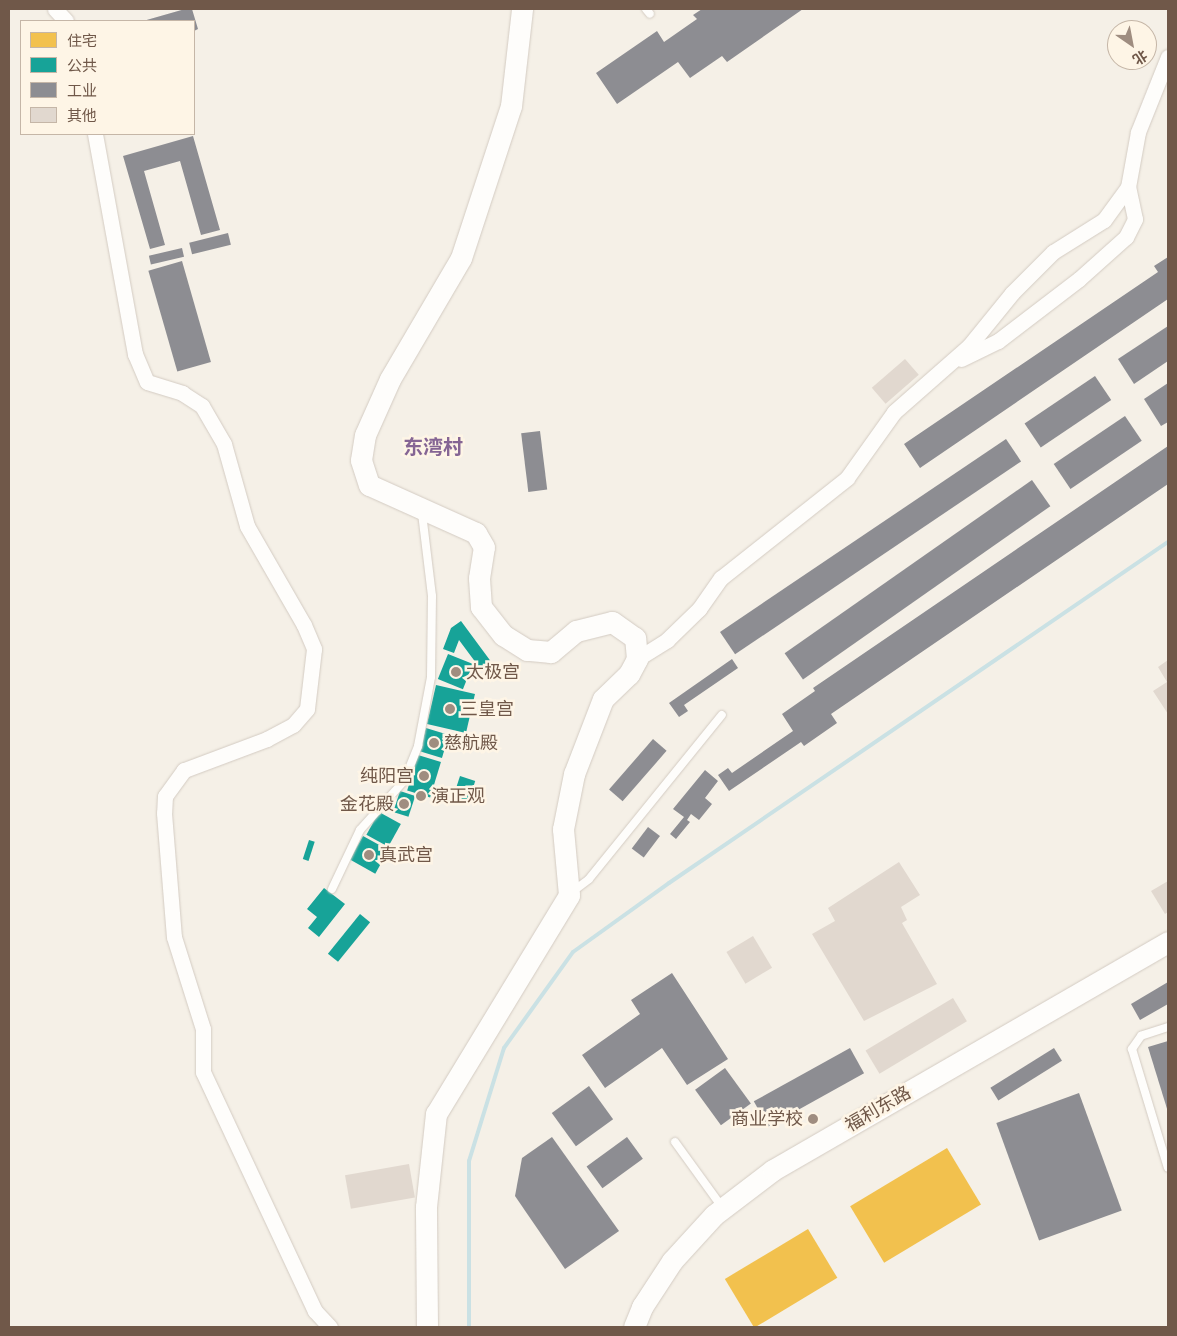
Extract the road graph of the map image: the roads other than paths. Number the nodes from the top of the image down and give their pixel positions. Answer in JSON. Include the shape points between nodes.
{"nodes":[{"id":1,"x":55,"y":9,"type":"edge"},
{"id":2,"x":522,"y":9,"type":"edge"},
{"id":3,"x":65,"y":20,"type":"edge"},
{"id":4,"x":1168,"y":57,"type":"edge"},
{"id":5,"x":95,"y":135,"type":"edge"},
{"id":6,"x":1128,"y":187,"type":"junction"},
{"id":7,"x":949,"y":365,"type":"junction"},
{"id":8,"x":422,"y":508,"type":"junction"},
{"id":9,"x":637,"y":659,"type":"junction"},
{"id":10,"x":722,"y":715,"type":"dead end"},
{"id":11,"x":332,"y":889,"type":"dead end"},
{"id":12,"x":569,"y":895,"type":"junction"},
{"id":13,"x":1168,"y":942,"type":"edge"},
{"id":14,"x":1168,"y":1027,"type":"edge"},
{"id":15,"x":675,"y":1142,"type":"dead end"},
{"id":16,"x":1168,"y":1168,"type":"edge"},
{"id":17,"x":723,"y":1208,"type":"junction"},
{"id":18,"x":330,"y":1327,"type":"edge"},
{"id":19,"x":427,"y":1327,"type":"edge"},
{"id":20,"x":634,"y":1327,"type":"edge"}],
"edges":[{"from":1,"to":3,"type":"street"},
{"from":2,"to":8,"type":"main road","via":[[512,106],[461,258],[390,379],[365,435],[361,460],[369,485]]},
{"from":4,"to":6,"type":"street","via":[[1138,132]]},
{"from":5,"to":18,"type":"street","via":[[135,354],[147,382],[182,393],[202,406],[224,444],[246,526],[314,648],[307,709],[293,725],[267,739],[184,770],[165,796],[164,813],[174,937],[203,1029],[203,1072],[315,1311]]},
{"from":6,"to":7,"type":"street","via":[[1104,220],[1053,252]]},
{"from":6,"to":7,"type":"street","via":[[1135,218],[1126,237],[1079,279],[998,341]]},
{"from":7,"to":9,"type":"street","via":[[894,412],[846,478],[721,578],[699,609],[667,640]]},
{"from":8,"to":9,"type":"main road","via":[[476,533],[484,547],[479,578],[481,607],[503,635],[527,650],[551,652],[576,631],[612,622],[635,638]]},
{"from":8,"to":11,"type":"lane","via":[[432,596],[431,677],[418,746],[404,781],[360,830]]},
{"from":9,"to":12,"type":"main road","via":[[629,674],[603,699],[574,774],[563,828]]},
{"from":10,"to":12,"type":"lane","via":[[589,879]]},
{"from":12,"to":19,"type":"main road","via":[[436,1114],[426,1207]]},
{"from":13,"to":17,"type":"main road","name":"福利东路","via":[[773,1170]]},
{"from":14,"to":16,"type":"lane","via":[[1141,1036],[1132,1049]]},
{"from":15,"to":17,"type":"lane"},
{"from":17,"to":20,"type":"main road","name":"福利东路","via":[[672,1261],[642,1306]]}]}
